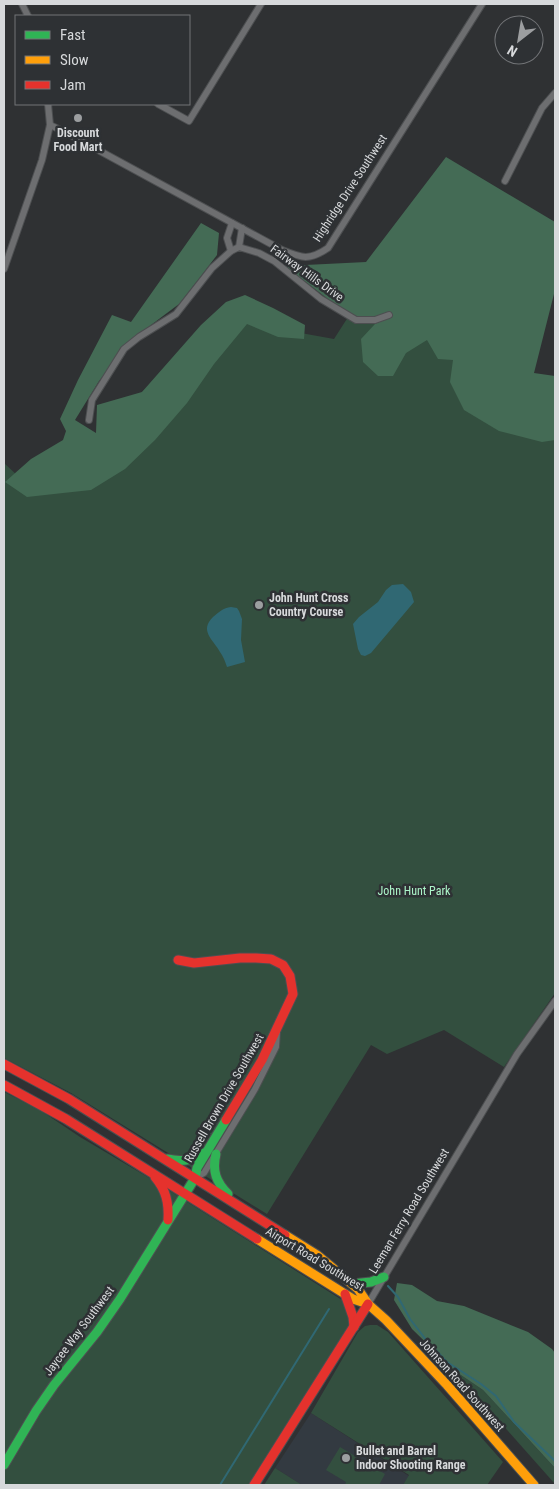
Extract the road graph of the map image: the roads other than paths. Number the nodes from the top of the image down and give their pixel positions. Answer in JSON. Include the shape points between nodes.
{"nodes":[{"id":1,"x":261,"y":4,"type":"edge"},
{"id":2,"x":482,"y":4,"type":"edge"},
{"id":3,"x":555,"y":93,"type":"edge"},
{"id":4,"x":48,"y":105,"type":"edge"},
{"id":5,"x":160,"y":105,"type":"edge"},
{"id":6,"x":50,"y":125,"type":"junction"},
{"id":7,"x":505,"y":181,"type":"dead end"},
{"id":8,"x":232,"y":223,"type":"junction"},
{"id":9,"x":242,"y":228,"type":"junction"},
{"id":10,"x":239,"y":247,"type":"junction"},
{"id":11,"x":231,"y":251,"type":"junction"},
{"id":12,"x":4,"y":269,"type":"edge"},
{"id":13,"x":389,"y":315,"type":"dead end"},
{"id":14,"x":89,"y":420,"type":"dead end"},
{"id":15,"x":178,"y":960,"type":"dead end"},
{"id":16,"x":555,"y":1001,"type":"edge"},
{"id":17,"x":4,"y":1064,"type":"edge"},
{"id":18,"x":4,"y":1085,"type":"edge"},
{"id":19,"x":212,"y":1152,"type":"junction"},
{"id":20,"x":156,"y":1154,"type":"junction"},
{"id":21,"x":148,"y":1169,"type":"junction"},
{"id":22,"x":190,"y":1186,"type":"junction"},
{"id":23,"x":238,"y":1205,"type":"junction"},
{"id":24,"x":168,"y":1221,"type":"junction"},
{"id":25,"x":384,"y":1277,"type":"junction"},
{"id":26,"x":352,"y":1284,"type":"junction"},
{"id":27,"x":345,"y":1294,"type":"junction"},
{"id":28,"x":368,"y":1304,"type":"junction"},
{"id":29,"x":354,"y":1327,"type":"junction"},
{"id":30,"x":4,"y":1465,"type":"edge"},
{"id":31,"x":254,"y":1485,"type":"edge"},
{"id":32,"x":534,"y":1485,"type":"edge"}],
"edges":[{"from":1,"to":5,"type":"street","via":[[189,120]]},
{"from":2,"to":9,"type":"street","name":"Highridge Drive Southwest","via":[[328,248],[315,257],[300,258]]},
{"from":3,"to":7,"type":"street","via":[[542,108]]},
{"from":4,"to":6,"type":"street"},
{"from":6,"to":8,"type":"street","name":"Highridge Drive Southwest"},
{"from":6,"to":12,"type":"street","via":[[42,160]]},
{"from":8,"to":9,"type":"street","name":"Highridge Drive Southwest"},
{"from":8,"to":11,"type":"street","via":[[227,238]]},
{"from":9,"to":10,"type":"street"},
{"from":10,"to":11,"type":"street"},
{"from":10,"to":13,"type":"street","name":"Fairway Hills Drive","via":[[274,262],[320,299],[356,320],[375,320]]},
{"from":11,"to":14,"type":"street","via":[[212,268],[176,314],[124,349],[92,400]]},
{"from":15,"to":19,"type":"street","name":"Russell Brown Drive Southwest","via":[[195,963],[260,956],[285,967],[293,986],[293,994],[278,1030]]},
{"from":16,"to":25,"type":"street","name":"Leeman Ferry Road Southwest","via":[[517,1054]]},
{"from":17,"to":20,"type":"street","name":"Airport Road Southwest","via":[[69,1099]]},
{"from":18,"to":21,"type":"street","name":"Airport Road Southwest"},
{"from":19,"to":20,"type":"street","via":[[188,1161]]},
{"from":19,"to":22,"type":"street","name":"Russell Brown Drive Southwest","via":[[197,1168]]},
{"from":19,"to":23,"type":"street","via":[[215,1179]]},
{"from":20,"to":22,"type":"street","name":"Airport Road Southwest"},
{"from":21,"to":22,"type":"street","name":"Airport Road Southwest"},
{"from":21,"to":24,"type":"street","via":[[168,1199]]},
{"from":22,"to":23,"type":"street","name":"Airport Road Southwest"},
{"from":22,"to":24,"type":"street","name":"Jaycee Way Southwest"},
{"from":22,"to":27,"type":"street","name":"Airport Road Southwest"},
{"from":23,"to":26,"type":"street","name":"Airport Road Southwest","via":[[317,1255]]},
{"from":24,"to":30,"type":"street","name":"Jaycee Way Southwest","via":[[111,1312],[36,1411]]},
{"from":25,"to":26,"type":"street"},
{"from":25,"to":28,"type":"street","name":"Leeman Ferry Road Southwest"},
{"from":26,"to":28,"type":"street","name":"Airport Road Southwest"},
{"from":27,"to":28,"type":"street","name":"Airport Road Southwest"},
{"from":27,"to":29,"type":"street"},
{"from":28,"to":29,"type":"street","name":"Leeman Ferry Road Southwest"},
{"from":28,"to":32,"type":"street","name":"Johnson Road Southwest","via":[[447,1385]]},
{"from":29,"to":31,"type":"street","name":"Leeman Ferry Road Southwest"}]}
